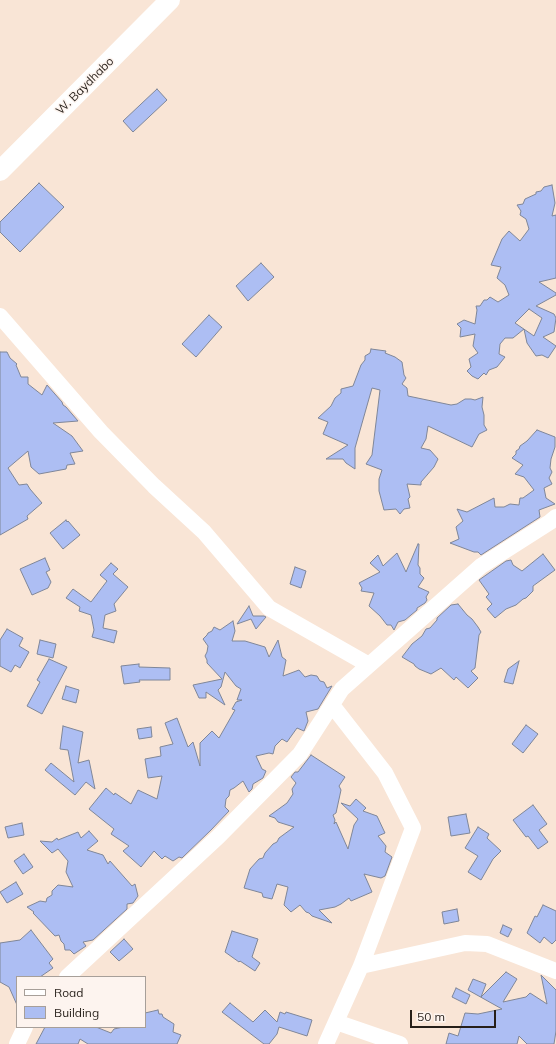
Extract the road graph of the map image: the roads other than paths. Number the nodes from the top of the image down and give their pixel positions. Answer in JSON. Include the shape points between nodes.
{"nodes":[{"id":1,"x":170,"y":0,"type":"edge"},
{"id":2,"x":0,"y":171,"type":"edge"},
{"id":3,"x":0,"y":316,"type":"edge"},
{"id":4,"x":556,"y":517,"type":"edge"},
{"id":5,"x":369,"y":665,"type":"junction"},
{"id":6,"x":332,"y":705,"type":"junction"},
{"id":7,"x":361,"y":966,"type":"junction"},
{"id":8,"x":556,"y":971,"type":"edge"},
{"id":9,"x":68,"y":976,"type":"edge"},
{"id":10,"x":336,"y":1022,"type":"junction"},
{"id":11,"x":25,"y":1028,"type":"edge"},
{"id":12,"x":17,"y":1044,"type":"edge"},
{"id":13,"x":326,"y":1044,"type":"edge"},
{"id":14,"x":400,"y":1044,"type":"edge"}],
"edges":[{"from":1,"to":2,"type":"main road","name":"W. Baydhabo"},
{"from":3,"to":5,"type":"street","via":[[101,432],[204,532],[269,608]]},
{"from":4,"to":5,"type":"street","via":[[481,566]]},
{"from":5,"to":6,"type":"street","via":[[342,689]]},
{"from":6,"to":7,"type":"street","via":[[385,773],[413,828]]},
{"from":6,"to":9,"type":"street","via":[[300,754],[218,837]]},
{"from":7,"to":8,"type":"street","via":[[465,943],[487,944]]},
{"from":7,"to":10,"type":"street"},
{"from":10,"to":13,"type":"street"},
{"from":10,"to":14,"type":"street"},
{"from":11,"to":12,"type":"street"}]}
